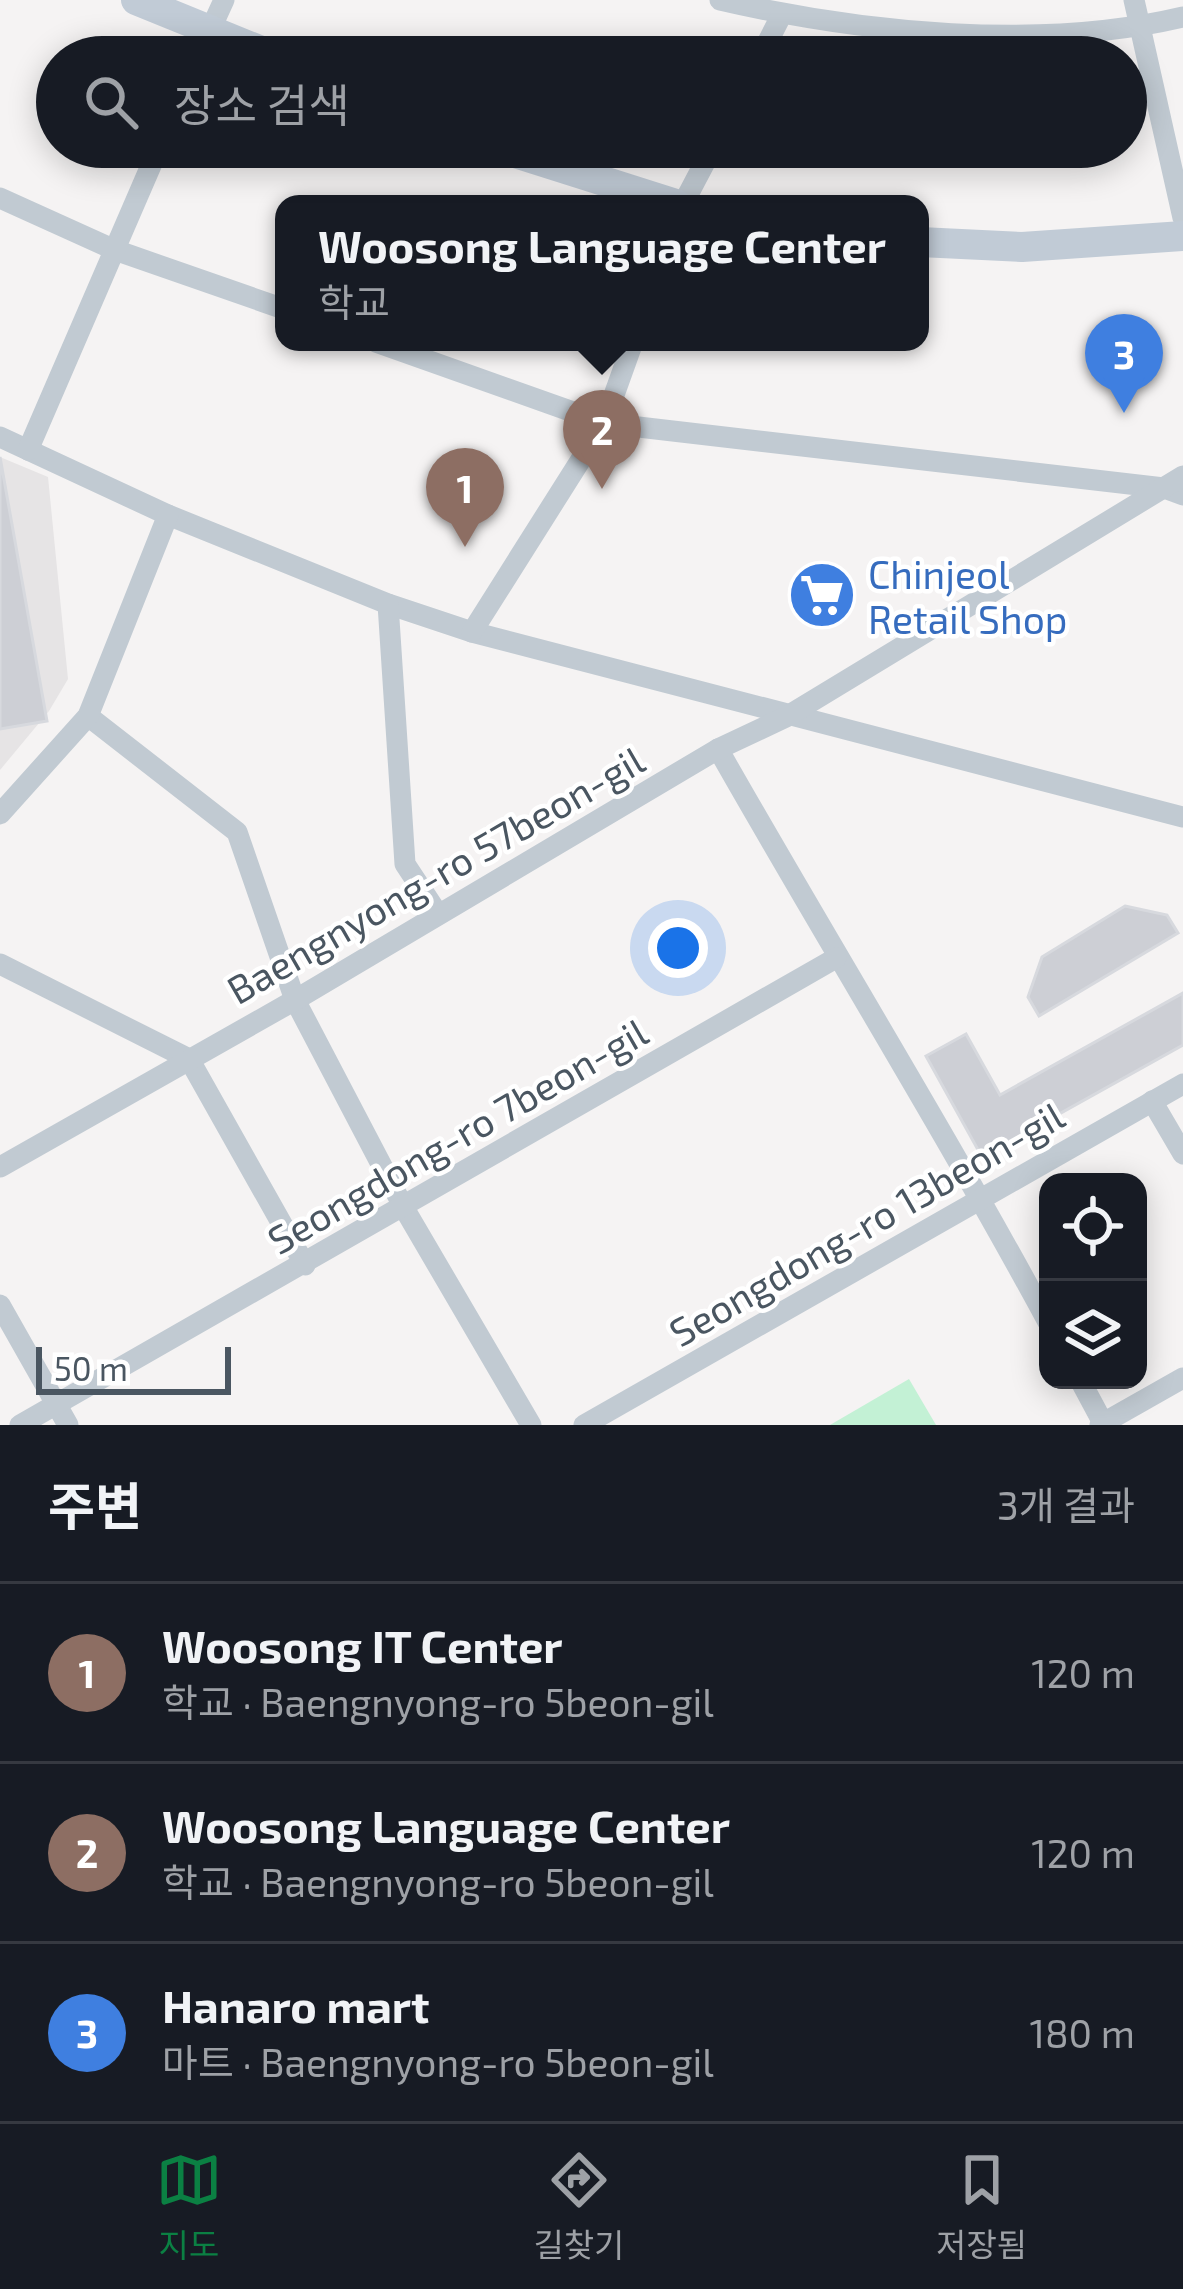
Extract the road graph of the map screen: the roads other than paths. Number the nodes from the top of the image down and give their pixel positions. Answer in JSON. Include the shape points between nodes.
{"nodes":[{"id":1,"x":136,"y":0,"type":"edge"},
{"id":2,"x":224,"y":0,"type":"edge"},
{"id":3,"x":720,"y":0,"type":"edge"},
{"id":4,"x":1134,"y":0,"type":"edge"},
{"id":5,"x":782,"y":14,"type":"junction"},
{"id":6,"x":1183,"y":17,"type":"edge"},
{"id":7,"x":1139,"y":27,"type":"junction"},
{"id":8,"x":193,"y":36,"type":"edge"},
{"id":9,"x":207,"y":36,"type":"edge"},
{"id":10,"x":771,"y":36,"type":"edge"},
{"id":11,"x":1141,"y":36,"type":"edge"},
{"id":12,"x":1147,"y":62,"type":"edge"},
{"id":13,"x":150,"y":168,"type":"edge"},
{"id":14,"x":563,"y":168,"type":"edge"},
{"id":15,"x":700,"y":168,"type":"edge"},
{"id":16,"x":650,"y":195,"type":"edge"},
{"id":17,"x":684,"y":195,"type":"edge"},
{"id":18,"x":0,"y":198,"type":"edge"},
{"id":19,"x":1183,"y":218,"type":"edge"},
{"id":20,"x":1183,"y":236,"type":"edge"},
{"id":21,"x":929,"y":242,"type":"edge"},
{"id":22,"x":115,"y":250,"type":"junction"},
{"id":23,"x":275,"y":306,"type":"edge"},
{"id":24,"x":401,"y":351,"type":"edge"},
{"id":25,"x":630,"y":351,"type":"edge"},
{"id":26,"x":604,"y":423,"type":"junction"},
{"id":27,"x":0,"y":437,"type":"edge"},
{"id":28,"x":28,"y":450,"type":"junction"},
{"id":29,"x":1177,"y":486,"type":"edge"},
{"id":30,"x":168,"y":515,"type":"junction"},
{"id":31,"x":388,"y":604,"type":"junction"},
{"id":32,"x":472,"y":632,"type":"junction"},
{"id":33,"x":88,"y":716,"type":"junction"},
{"id":34,"x":786,"y":717,"type":"junction"},
{"id":35,"x":718,"y":749,"type":"junction"},
{"id":36,"x":0,"y":814,"type":"edge"},
{"id":37,"x":1183,"y":817,"type":"edge"},
{"id":38,"x":438,"y":914,"type":"junction"},
{"id":39,"x":836,"y":958,"type":"junction"},
{"id":40,"x":0,"y":964,"type":"edge"},
{"id":41,"x":295,"y":1000,"type":"junction"},
{"id":42,"x":189,"y":1059,"type":"junction"},
{"id":43,"x":1183,"y":1084,"type":"edge"},
{"id":44,"x":1153,"y":1101,"type":"junction"},
{"id":45,"x":1183,"y":1154,"type":"edge"},
{"id":46,"x":0,"y":1167,"type":"edge"},
{"id":47,"x":981,"y":1198,"type":"junction"},
{"id":48,"x":404,"y":1208,"type":"junction"},
{"id":49,"x":305,"y":1264,"type":"junction"},
{"id":50,"x":0,"y":1305,"type":"edge"},
{"id":51,"x":1039,"y":1305,"type":"edge"},
{"id":52,"x":1183,"y":1378,"type":"edge"},
{"id":53,"x":1084,"y":1389,"type":"edge"},
{"id":54,"x":56,"y":1404,"type":"junction"},
{"id":55,"x":1102,"y":1424,"type":"edge"},
{"id":56,"x":20,"y":1425,"type":"edge"},
{"id":57,"x":68,"y":1425,"type":"edge"},
{"id":58,"x":530,"y":1425,"type":"edge"},
{"id":59,"x":584,"y":1425,"type":"edge"}],
"edges":[{"from":1,"to":8,"type":"main road"},
{"from":2,"to":9,"type":"street"},
{"from":3,"to":5,"type":"street"},
{"from":4,"to":7,"type":"street"},
{"from":5,"to":7,"type":"street","via":[[950,32]]},
{"from":5,"to":10,"type":"street"},
{"from":6,"to":7,"type":"street"},
{"from":7,"to":11,"type":"street"},
{"from":12,"to":19,"type":"street"},
{"from":13,"to":22,"type":"street"},
{"from":14,"to":16,"type":"main road"},
{"from":15,"to":17,"type":"street"},
{"from":18,"to":22,"type":"street"},
{"from":20,"to":21,"type":"main road","via":[[1022,247]]},
{"from":22,"to":23,"type":"street"},
{"from":22,"to":28,"type":"street"},
{"from":24,"to":26,"type":"street"},
{"from":25,"to":26,"type":"street"},
{"from":26,"to":29,"type":"street"},
{"from":26,"to":32,"type":"street"},
{"from":27,"to":28,"type":"street"},
{"from":28,"to":30,"type":"street"},
{"from":29,"to":34,"type":"street","name":"Baengnyong-ro 57beon-gil"},
{"from":30,"to":31,"type":"street"},
{"from":30,"to":33,"type":"street"},
{"from":31,"to":32,"type":"street"},
{"from":31,"to":38,"type":"street","via":[[405,864]]},
{"from":32,"to":34,"type":"street"},
{"from":33,"to":36,"type":"street"},
{"from":33,"to":41,"type":"street","via":[[237,832]]},
{"from":34,"to":35,"type":"street","name":"Baengnyong-ro 57beon-gil"},
{"from":34,"to":37,"type":"street"},
{"from":35,"to":38,"type":"street","name":"Baengnyong-ro 57beon-gil"},
{"from":35,"to":39,"type":"street"},
{"from":38,"to":41,"type":"street","name":"Baengnyong-ro 57beon-gil"},
{"from":39,"to":47,"type":"street"},
{"from":39,"to":48,"type":"street","name":"Seongdong-ro 7beon-gil"},
{"from":40,"to":42,"type":"street"},
{"from":41,"to":42,"type":"street","name":"Baengnyong-ro 57beon-gil"},
{"from":41,"to":48,"type":"street"},
{"from":42,"to":46,"type":"street","name":"Baengnyong-ro 57beon-gil"},
{"from":42,"to":49,"type":"street"},
{"from":43,"to":44,"type":"street","name":"Seongdong-ro 13beon-gil"},
{"from":44,"to":45,"type":"street"},
{"from":44,"to":47,"type":"street","name":"Seongdong-ro 13beon-gil"},
{"from":47,"to":51,"type":"street"},
{"from":47,"to":59,"type":"street","name":"Seongdong-ro 13beon-gil"},
{"from":48,"to":49,"type":"street","name":"Seongdong-ro 7beon-gil"},
{"from":48,"to":58,"type":"street"},
{"from":49,"to":54,"type":"street","name":"Seongdong-ro 7beon-gil"},
{"from":50,"to":54,"type":"street"},
{"from":52,"to":55,"type":"street"},
{"from":53,"to":55,"type":"street"},
{"from":54,"to":56,"type":"street","name":"Seongdong-ro 7beon-gil"},
{"from":54,"to":57,"type":"street"}]}
